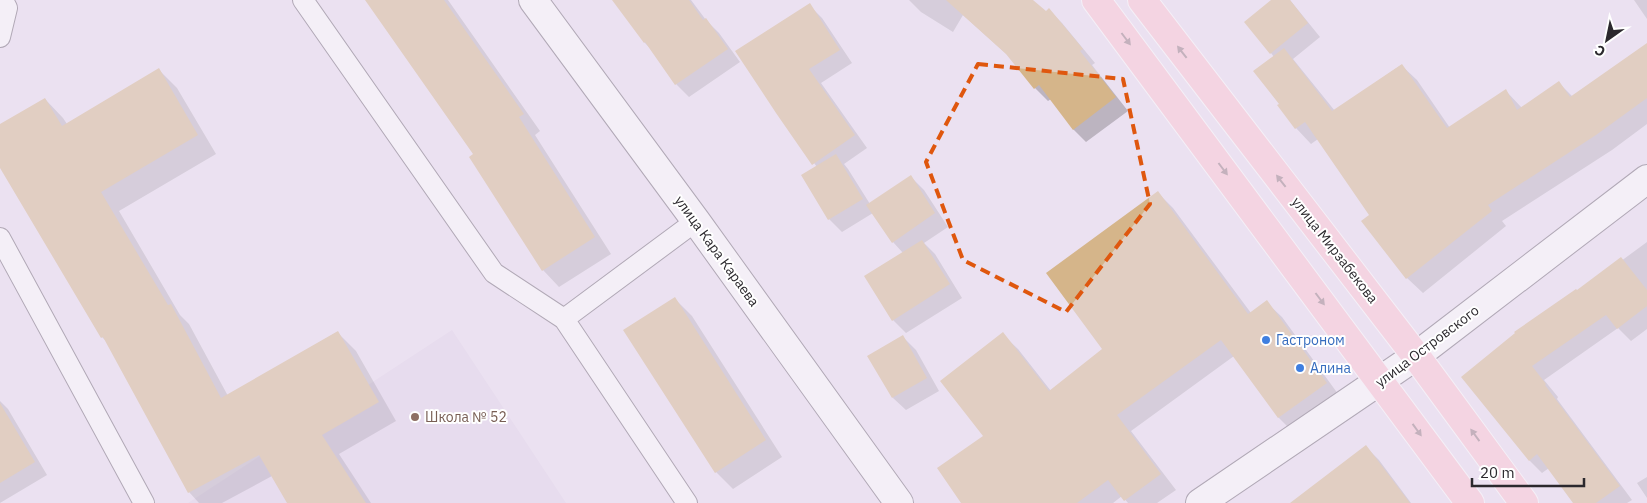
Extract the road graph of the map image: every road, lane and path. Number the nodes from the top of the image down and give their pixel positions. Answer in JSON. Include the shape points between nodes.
{"nodes":[{"id":1,"x":3,"y":0,"type":"edge"},
{"id":2,"x":303,"y":0,"type":"edge"},
{"id":3,"x":533,"y":0,"type":"edge"},
{"id":4,"x":1096,"y":0,"type":"edge"},
{"id":5,"x":1142,"y":0,"type":"edge"},
{"id":6,"x":0,"y":37,"type":"edge"},
{"id":7,"x":1647,"y":179,"type":"edge"},
{"id":8,"x":696,"y":221,"type":"junction"},
{"id":9,"x":0,"y":238,"type":"edge"},
{"id":10,"x":564,"y":319,"type":"junction"},
{"id":11,"x":1416,"y":356,"type":"junction"},
{"id":12,"x":1381,"y":381,"type":"junction"},
{"id":13,"x":144,"y":503,"type":"edge"},
{"id":14,"x":687,"y":503,"type":"edge"},
{"id":15,"x":899,"y":503,"type":"edge"},
{"id":16,"x":1200,"y":503,"type":"edge"},
{"id":17,"x":1470,"y":503,"type":"edge"},
{"id":18,"x":1524,"y":503,"type":"edge"}],
"edges":[{"from":1,"to":6,"type":"lane","via":[[8,8]]},
{"from":2,"to":10,"type":"lane","via":[[494,273]]},
{"from":3,"to":8,"type":"street","name":"улица Кара Караева"},
{"from":4,"to":12,"type":"main road","one_way":true},
{"from":11,"to":5,"type":"main road","name":"улица Мирзабекова","one_way":true},
{"from":7,"to":11,"type":"street","name":"улица Островского"},
{"from":8,"to":10,"type":"lane"},
{"from":8,"to":15,"type":"street","name":"улица Кара Караева"},
{"from":9,"to":13,"type":"lane"},
{"from":10,"to":14,"type":"lane"},
{"from":11,"to":12,"type":"street","name":"улица Островского"},
{"from":18,"to":11,"type":"main road","name":"улица Мирзабекова","one_way":true},
{"from":12,"to":16,"type":"street","name":"улица Островского"},
{"from":12,"to":17,"type":"main road","one_way":true}]}
